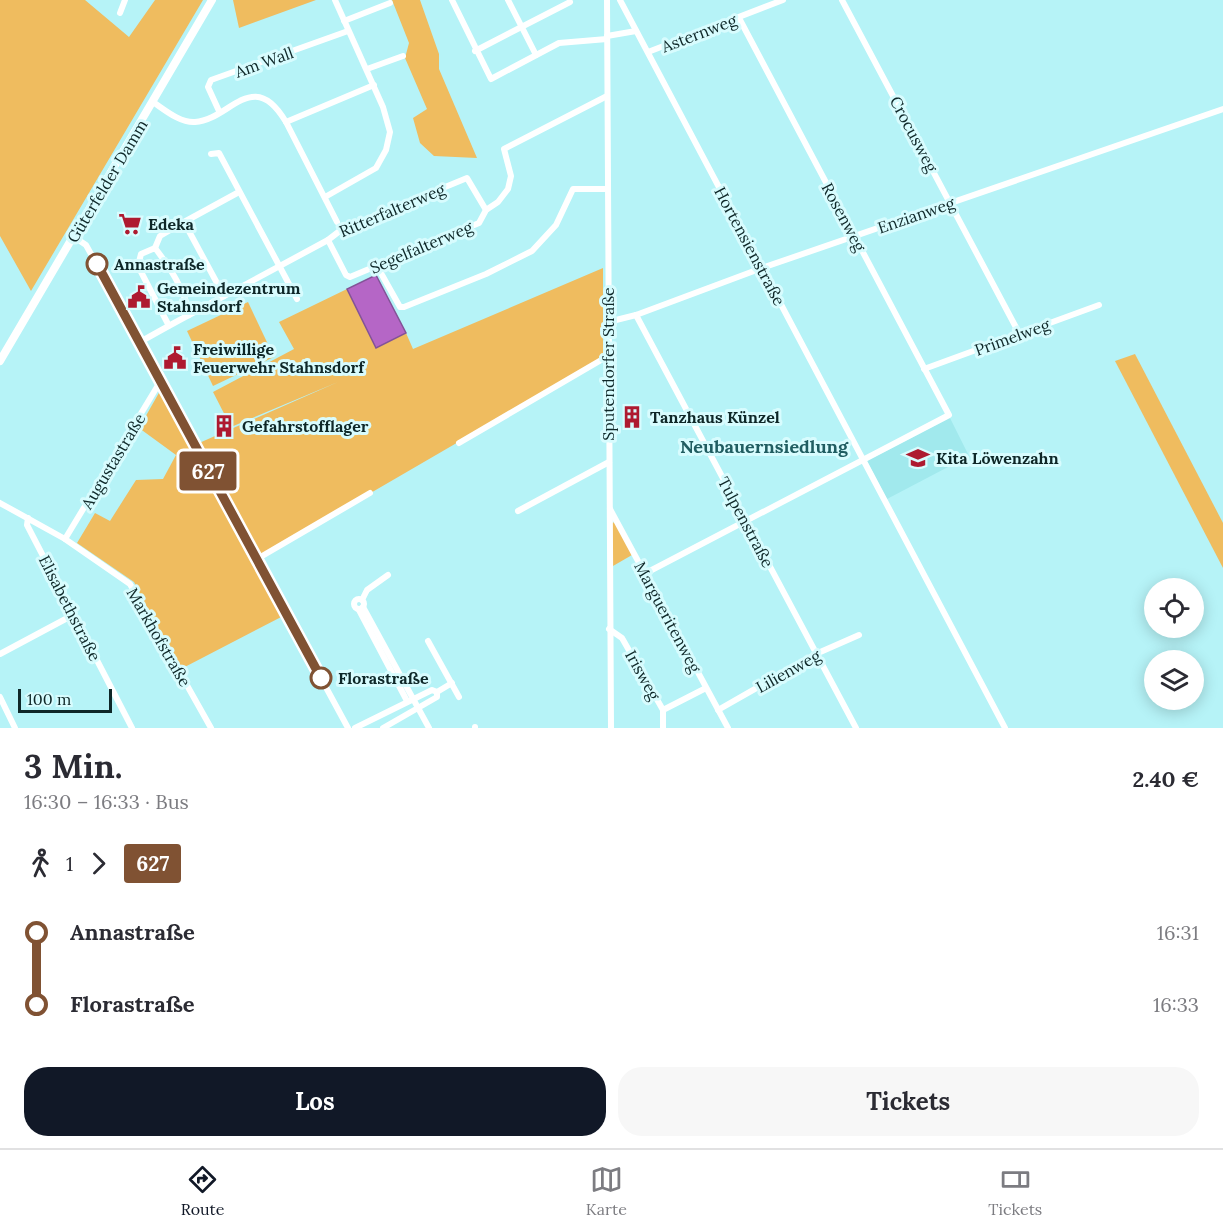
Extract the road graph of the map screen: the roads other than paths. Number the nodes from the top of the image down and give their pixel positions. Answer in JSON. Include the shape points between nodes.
{"nodes":[{"id":1,"x":125,"y":0,"type":"edge"},
{"id":2,"x":212,"y":0,"type":"edge"},
{"id":3,"x":335,"y":0,"type":"edge"},
{"id":4,"x":452,"y":0,"type":"edge"},
{"id":5,"x":607,"y":0,"type":"edge"},
{"id":6,"x":620,"y":0,"type":"edge"},
{"id":7,"x":783,"y":0,"type":"edge"},
{"id":8,"x":842,"y":0,"type":"edge"},
{"id":9,"x":511,"y":1,"type":"edge"},
{"id":10,"x":570,"y":2,"type":"dead end"},
{"id":11,"x":390,"y":3,"type":"dead end"},
{"id":12,"x":120,"y":13,"type":"dead end"},
{"id":13,"x":739,"y":18,"type":"junction"},
{"id":14,"x":344,"y":21,"type":"junction"},
{"id":15,"x":521,"y":25,"type":"junction"},
{"id":16,"x":348,"y":31,"type":"junction"},
{"id":17,"x":636,"y":31,"type":"junction"},
{"id":18,"x":607,"y":38,"type":"junction"},
{"id":19,"x":476,"y":51,"type":"junction"},
{"id":20,"x":648,"y":52,"type":"junction"},
{"id":21,"x":536,"y":55,"type":"junction"},
{"id":22,"x":403,"y":56,"type":"dead end"},
{"id":23,"x":367,"y":69,"type":"junction"},
{"id":24,"x":374,"y":85,"type":"junction"},
{"id":25,"x":607,"y":96,"type":"junction"},
{"id":26,"x":153,"y":102,"type":"junction"},
{"id":27,"x":1223,"y":109,"type":"edge"},
{"id":28,"x":219,"y":111,"type":"junction"},
{"id":29,"x":286,"y":122,"type":"junction"},
{"id":30,"x":211,"y":154,"type":"dead end"},
{"id":31,"x":607,"y":189,"type":"junction"},
{"id":32,"x":239,"y":192,"type":"junction"},
{"id":33,"x":325,"y":197,"type":"junction"},
{"id":34,"x":951,"y":203,"type":"junction"},
{"id":35,"x":486,"y":210,"type":"junction"},
{"id":36,"x":184,"y":222,"type":"junction"},
{"id":37,"x":338,"y":222,"type":"dead end"},
{"id":38,"x":74,"y":237,"type":"junction"},
{"id":39,"x":854,"y":237,"type":"junction"},
{"id":40,"x":328,"y":240,"type":"junction"},
{"id":41,"x":155,"y":248,"type":"junction"},
{"id":42,"x":282,"y":265,"type":"junction"},
{"id":43,"x":377,"y":266,"type":"junction"},
{"id":44,"x":762,"y":268,"type":"junction"},
{"id":45,"x":224,"y":296,"type":"junction"},
{"id":46,"x":297,"y":299,"type":"dead end"},
{"id":47,"x":1099,"y":304,"type":"dead end"},
{"id":48,"x":189,"y":315,"type":"junction"},
{"id":49,"x":636,"y":315,"type":"junction"},
{"id":50,"x":608,"y":322,"type":"junction"},
{"id":51,"x":169,"y":326,"type":"junction"},
{"id":52,"x":1019,"y":333,"type":"junction"},
{"id":53,"x":140,"y":342,"type":"junction"},
{"id":54,"x":608,"y":356,"type":"junction"},
{"id":55,"x":0,"y":361,"type":"edge"},
{"id":56,"x":924,"y":369,"type":"junction"},
{"id":57,"x":161,"y":384,"type":"junction"},
{"id":58,"x":459,"y":443,"type":"dead end"},
{"id":59,"x":864,"y":460,"type":"junction"},
{"id":60,"x":609,"y":462,"type":"junction"},
{"id":61,"x":370,"y":493,"type":"dead end"},
{"id":62,"x":0,"y":503,"type":"edge"},
{"id":63,"x":609,"y":507,"type":"junction"},
{"id":64,"x":518,"y":511,"type":"dead end"},
{"id":65,"x":28,"y":518,"type":"junction"},
{"id":66,"x":746,"y":522,"type":"junction"},
{"id":67,"x":65,"y":539,"type":"junction"},
{"id":68,"x":256,"y":559,"type":"junction"},
{"id":69,"x":646,"y":573,"type":"junction"},
{"id":70,"x":388,"y":575,"type":"dead end"},
{"id":71,"x":74,"y":615,"type":"junction"},
{"id":72,"x":609,"y":629,"type":"junction"},
{"id":73,"x":859,"y":635,"type":"dead end"},
{"id":74,"x":428,"y":641,"type":"dead end"},
{"id":75,"x":818,"y":653,"type":"junction"},
{"id":76,"x":0,"y":654,"type":"edge"},
{"id":77,"x":452,"y":683,"type":"junction"},
{"id":78,"x":706,"y":688,"type":"junction"},
{"id":79,"x":437,"y":692,"type":"junction"},
{"id":80,"x":0,"y":697,"type":"edge"},
{"id":81,"x":459,"y":697,"type":"dead end"},
{"id":82,"x":410,"y":699,"type":"junction"},
{"id":83,"x":418,"y":708,"type":"junction"},
{"id":84,"x":663,"y":710,"type":"junction"},
{"id":85,"x":718,"y":710,"type":"junction"},
{"id":86,"x":15,"y":728,"type":"edge"},
{"id":87,"x":132,"y":728,"type":"edge"},
{"id":88,"x":211,"y":728,"type":"edge"},
{"id":89,"x":348,"y":728,"type":"edge"},
{"id":90,"x":355,"y":728,"type":"edge"},
{"id":91,"x":383,"y":728,"type":"edge"},
{"id":92,"x":429,"y":728,"type":"edge"},
{"id":93,"x":611,"y":728,"type":"edge"},
{"id":94,"x":663,"y":728,"type":"edge"},
{"id":95,"x":728,"y":728,"type":"edge"},
{"id":96,"x":856,"y":728,"type":"edge"},
{"id":97,"x":1005,"y":728,"type":"edge"}],
"edges":[{"from":1,"to":12,"type":"street"},
{"from":2,"to":26,"type":"street","name":"Güterfelder Damm"},
{"from":3,"to":14,"type":"street"},
{"from":4,"to":19,"type":"street"},
{"from":5,"to":18,"type":"street","name":"Sputendorfer Straße"},
{"from":6,"to":17,"type":"street","name":"Hortensienstraße"},
{"from":7,"to":13,"type":"street","name":"Asternweg"},
{"from":8,"to":34,"type":"street","name":"Crocusweg"},
{"from":9,"to":15,"type":"street"},
{"from":10,"to":15,"type":"street"},
{"from":11,"to":14,"type":"street"},
{"from":13,"to":20,"type":"street","name":"Asternweg"},
{"from":13,"to":39,"type":"street","name":"Rosenweg"},
{"from":14,"to":16,"type":"street"},
{"from":15,"to":19,"type":"street"},
{"from":15,"to":21,"type":"street"},
{"from":16,"to":23,"type":"street"},
{"from":16,"to":28,"type":"street","name":"Am Wall","via":[[211,80],[208,87]]},
{"from":17,"to":18,"type":"street"},
{"from":17,"to":20,"type":"street","name":"Hortensienstraße"},
{"from":18,"to":21,"type":"street","via":[[566,41]]},
{"from":18,"to":25,"type":"street","name":"Sputendorfer Straße"},
{"from":19,"to":21,"type":"street","via":[[490,79]]},
{"from":20,"to":44,"type":"street","name":"Hortensienstraße"},
{"from":22,"to":23,"type":"street"},
{"from":23,"to":24,"type":"street"},
{"from":24,"to":29,"type":"street"},
{"from":24,"to":33,"type":"street","via":[[390,132],[382,160],[366,176]]},
{"from":25,"to":31,"type":"street","name":"Sputendorfer Straße"},
{"from":25,"to":35,"type":"street","name":"Segelfalterweg","via":[[504,149],[511,176],[508,189]]},
{"from":26,"to":28,"type":"street","via":[[185,121],[200,121]]},
{"from":26,"to":38,"type":"street","name":"Güterfelder Damm"},
{"from":27,"to":34,"type":"street","name":"Enzianweg"},
{"from":28,"to":29,"type":"street","via":[[244,98],[257,97],[268,100]]},
{"from":29,"to":33,"type":"street"},
{"from":30,"to":32,"type":"street","via":[[219,153]]},
{"from":31,"to":43,"type":"street","via":[[573,189],[556,225],[532,251],[404,307],[400,307]]},
{"from":31,"to":50,"type":"street","name":"Sputendorfer Straße"},
{"from":32,"to":36,"type":"street"},
{"from":32,"to":42,"type":"street"},
{"from":33,"to":37,"type":"street"},
{"from":34,"to":39,"type":"street","name":"Enzianweg"},
{"from":34,"to":52,"type":"street","name":"Crocusweg"},
{"from":35,"to":40,"type":"street","name":"Ritterfalterweg","via":[[467,178],[341,230]]},
{"from":35,"to":43,"type":"street","name":"Segelfalterweg","via":[[474,227]]},
{"from":36,"to":41,"type":"street","via":[[160,236]]},
{"from":36,"to":45,"type":"street"},
{"from":38,"to":53,"type":"street","via":[[86,245]]},
{"from":38,"to":55,"type":"street","name":"Güterfelder Damm"},
{"from":39,"to":44,"type":"street","name":"Enzianweg"},
{"from":39,"to":56,"type":"street","name":"Rosenweg"},
{"from":40,"to":42,"type":"street","name":"Ritterfalterweg"},
{"from":40,"to":43,"type":"street","name":"Segelfalterweg","via":[[346,275],[350,277]]},
{"from":41,"to":48,"type":"street","via":[[187,303]]},
{"from":41,"to":51,"type":"street","via":[[141,254],[138,266]]},
{"from":42,"to":45,"type":"street","name":"Ritterfalterweg"},
{"from":42,"to":46,"type":"street"},
{"from":44,"to":49,"type":"street","name":"Enzianweg"},
{"from":44,"to":59,"type":"street","name":"Hortensienstraße"},
{"from":45,"to":48,"type":"street","name":"Ritterfalterweg"},
{"from":47,"to":52,"type":"street","name":"Primelweg"},
{"from":48,"to":51,"type":"street","name":"Ritterfalterweg"},
{"from":49,"to":50,"type":"street","name":"Enzianweg"},
{"from":49,"to":66,"type":"street","name":"Tulpenstraße"},
{"from":50,"to":54,"type":"street","name":"Sputendorfer Straße"},
{"from":51,"to":53,"type":"street","name":"Ritterfalterweg"},
{"from":52,"to":56,"type":"street","name":"Primelweg"},
{"from":53,"to":57,"type":"street"},
{"from":54,"to":58,"type":"street"},
{"from":54,"to":60,"type":"street","name":"Sputendorfer Straße"},
{"from":56,"to":59,"type":"street","name":"Rosenweg","via":[[949,416]]},
{"from":57,"to":67,"type":"street","name":"Augustastraße"},
{"from":57,"to":68,"type":"street"},
{"from":59,"to":66,"type":"street"},
{"from":59,"to":97,"type":"street","name":"Hortensienstraße"},
{"from":60,"to":63,"type":"street","name":"Sputendorfer Straße"},
{"from":60,"to":64,"type":"street"},
{"from":61,"to":68,"type":"street"},
{"from":62,"to":65,"type":"street","name":"Markhofstraße"},
{"from":63,"to":69,"type":"street","name":"Margueritenweg"},
{"from":63,"to":72,"type":"street","name":"Sputendorfer Straße"},
{"from":65,"to":67,"type":"street","name":"Markhofstraße"},
{"from":65,"to":71,"type":"street","name":"Elisabethstraße","via":[[27,525]]},
{"from":66,"to":69,"type":"street"},
{"from":66,"to":75,"type":"street","name":"Tulpenstraße"},
{"from":67,"to":88,"type":"street","name":"Markhofstraße","via":[[130,584]]},
{"from":68,"to":89,"type":"street"},
{"from":69,"to":78,"type":"street","name":"Margueritenweg"},
{"from":70,"to":82,"type":"street","via":[[367,590],[361,606]]},
{"from":71,"to":76,"type":"street"},
{"from":71,"to":87,"type":"street","name":"Elisabethstraße"},
{"from":72,"to":84,"type":"street","name":"Irisweg","via":[[622,638]]},
{"from":72,"to":93,"type":"street","name":"Sputendorfer Straße"},
{"from":73,"to":75,"type":"street","name":"Lilienweg"},
{"from":74,"to":77,"type":"street"},
{"from":75,"to":85,"type":"street","name":"Lilienweg"},
{"from":75,"to":96,"type":"street","name":"Tulpenstraße"},
{"from":77,"to":79,"type":"street"},
{"from":77,"to":81,"type":"street"},
{"from":78,"to":84,"type":"street"},
{"from":78,"to":85,"type":"street","name":"Margueritenweg"},
{"from":79,"to":82,"type":"street","via":[[432,690]]},
{"from":79,"to":83,"type":"street","via":[[437,697]]},
{"from":80,"to":86,"type":"street"},
{"from":82,"to":83,"type":"street"},
{"from":82,"to":90,"type":"street"},
{"from":83,"to":91,"type":"street"},
{"from":83,"to":92,"type":"street"},
{"from":84,"to":94,"type":"street","name":"Irisweg"},
{"from":85,"to":95,"type":"street","name":"Margueritenweg"}]}
